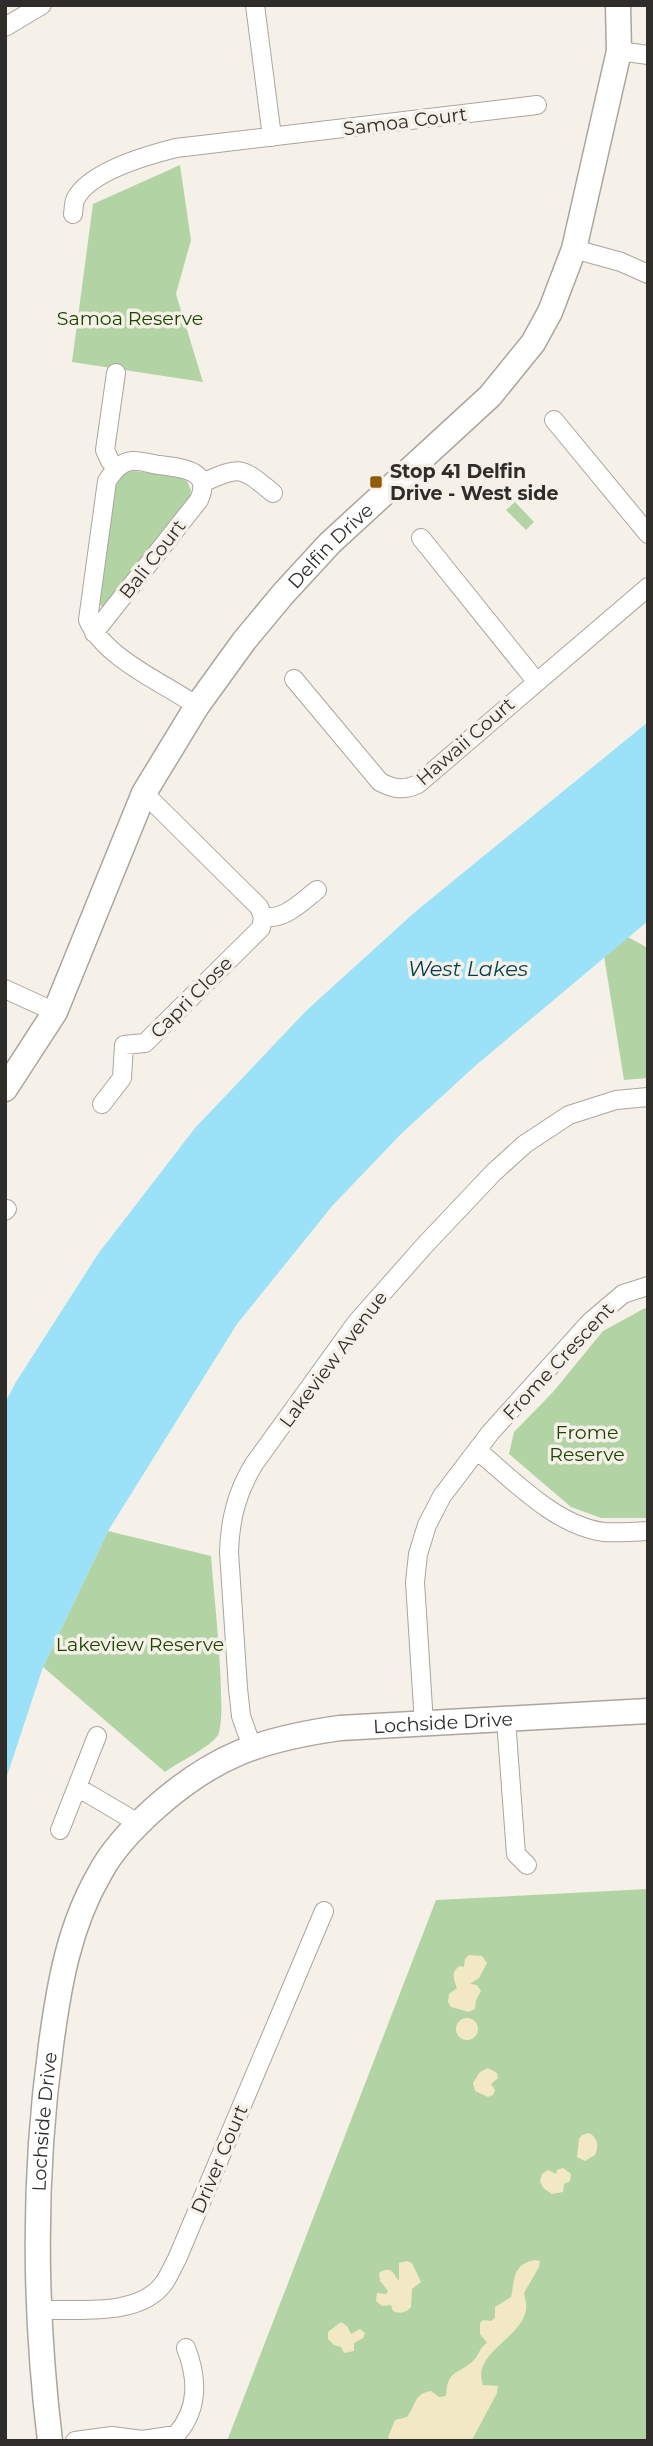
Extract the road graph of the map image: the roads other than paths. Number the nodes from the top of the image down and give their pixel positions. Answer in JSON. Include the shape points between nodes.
{"nodes":[{"id":1,"x":42,"y":5,"type":"edge"},
{"id":2,"x":255,"y":5,"type":"edge"},
{"id":3,"x":618,"y":5,"type":"edge"},
{"id":4,"x":5,"y":27,"type":"edge"},
{"id":5,"x":619,"y":51,"type":"junction"},
{"id":6,"x":648,"y":55,"type":"edge"},
{"id":7,"x":537,"y":105,"type":"dead end"},
{"id":8,"x":272,"y":137,"type":"junction"},
{"id":9,"x":73,"y":215,"type":"dead end"},
{"id":10,"x":574,"y":249,"type":"junction"},
{"id":11,"x":648,"y":274,"type":"edge"},
{"id":12,"x":116,"y":373,"type":"dead end"},
{"id":13,"x":554,"y":420,"type":"dead end"},
{"id":14,"x":116,"y":468,"type":"junction"},
{"id":15,"x":202,"y":483,"type":"junction"},
{"id":16,"x":273,"y":493,"type":"dead end"},
{"id":17,"x":648,"y":534,"type":"edge"},
{"id":18,"x":421,"y":538,"type":"dead end"},
{"id":19,"x":648,"y":587,"type":"edge"},
{"id":20,"x":94,"y":633,"type":"junction"},
{"id":21,"x":294,"y":679,"type":"dead end"},
{"id":22,"x":536,"y":681,"type":"junction"},
{"id":23,"x":197,"y":706,"type":"junction"},
{"id":24,"x":144,"y":793,"type":"junction"},
{"id":25,"x":317,"y":890,"type":"dead end"},
{"id":26,"x":263,"y":917,"type":"junction"},
{"id":27,"x":5,"y":989,"type":"edge"},
{"id":28,"x":55,"y":1012,"type":"junction"},
{"id":29,"x":5,"y":1089,"type":"edge"},
{"id":30,"x":648,"y":1097,"type":"edge"},
{"id":31,"x":102,"y":1104,"type":"dead end"},
{"id":32,"x":648,"y":1286,"type":"edge"},
{"id":33,"x":477,"y":1450,"type":"junction"},
{"id":34,"x":648,"y":1531,"type":"edge"},
{"id":35,"x":648,"y":1711,"type":"edge"},
{"id":36,"x":506,"y":1720,"type":"junction"},
{"id":37,"x":424,"y":1724,"type":"junction"},
{"id":38,"x":97,"y":1735,"type":"dead end"},
{"id":39,"x":252,"y":1747,"type":"junction"},
{"id":40,"x":77,"y":1787,"type":"junction"},
{"id":41,"x":138,"y":1823,"type":"junction"},
{"id":42,"x":60,"y":1830,"type":"dead end"},
{"id":43,"x":527,"y":1866,"type":"dead end"},
{"id":44,"x":324,"y":1911,"type":"dead end"},
{"id":45,"x":40,"y":2310,"type":"junction"},
{"id":46,"x":186,"y":2348,"type":"dead end"},
{"id":47,"x":50,"y":2441,"type":"edge"},
{"id":48,"x":75,"y":2441,"type":"edge"}],
"edges":[{"from":1,"to":4,"type":"street"},
{"from":2,"to":8,"type":"street"},
{"from":3,"to":5,"type":"street","name":"Delfin Drive"},
{"from":5,"to":6,"type":"street"},
{"from":5,"to":10,"type":"street","name":"Delfin Drive"},
{"from":7,"to":8,"type":"street","name":"Samoa Court"},
{"from":8,"to":9,"type":"street","name":"Samoa Court","via":[[149,154],[90,183],[75,199]]},
{"from":10,"to":11,"type":"street"},
{"from":10,"to":23,"type":"street","name":"Delfin Drive","via":[[533,343],[499,385],[320,553],[244,641]]},
{"from":12,"to":14,"type":"street","via":[[105,450]]},
{"from":13,"to":17,"type":"street"},
{"from":14,"to":15,"type":"street","via":[[130,461],[189,469]]},
{"from":14,"to":20,"type":"street","name":"Bali Court","via":[[107,481],[89,603],[88,620]]},
{"from":15,"to":16,"type":"street","via":[[240,470]]},
{"from":15,"to":20,"type":"street","name":"Bali Court","via":[[199,500]]},
{"from":18,"to":22,"type":"street"},
{"from":19,"to":22,"type":"street","name":"Hawaii Court"},
{"from":20,"to":23,"type":"street","via":[[109,650]]},
{"from":21,"to":22,"type":"street","name":"Hawaii Court","via":[[380,782],[393,789],[418,784]]},
{"from":23,"to":24,"type":"street","name":"Delfin Drive"},
{"from":24,"to":26,"type":"street","via":[[259,907]]},
{"from":24,"to":28,"type":"street","name":"Delfin Drive"},
{"from":25,"to":26,"type":"street","via":[[283,916]]},
{"from":26,"to":31,"type":"street","name":"Capri Close","via":[[261,928],[145,1043],[124,1045],[122,1078]]},
{"from":27,"to":28,"type":"street"},
{"from":28,"to":29,"type":"street","name":"Delfin Drive"},
{"from":30,"to":39,"type":"street","name":"Lakeview Avenue","via":[[616,1100],[569,1115],[493,1172],[356,1323],[254,1464],[241,1486],[229,1542],[241,1716]]},
{"from":32,"to":33,"type":"street","name":"Frome Crescent","via":[[623,1294],[590,1322]]},
{"from":33,"to":34,"type":"street","via":[[555,1514],[606,1532]]},
{"from":33,"to":37,"type":"street","name":"Frome Crescent","via":[[442,1496],[418,1553],[415,1583]]},
{"from":35,"to":36,"type":"street","name":"Lochside Drive"},
{"from":36,"to":37,"type":"street","name":"Lochside Drive"},
{"from":36,"to":43,"type":"street","via":[[516,1854]]},
{"from":37,"to":39,"type":"street","name":"Lochside Drive","via":[[302,1733]]},
{"from":38,"to":40,"type":"street"},
{"from":39,"to":41,"type":"street","name":"Lochside Drive","via":[[208,1766]]},
{"from":40,"to":41,"type":"street"},
{"from":40,"to":42,"type":"street"},
{"from":41,"to":45,"type":"street","name":"Lochside Drive","via":[[101,1871],[74,1929],[63,1967],[42,2120]]},
{"from":44,"to":45,"type":"street","name":"Driver Court","via":[[164,2284],[128,2307]]},
{"from":45,"to":47,"type":"street","name":"Lochside Drive"},
{"from":46,"to":48,"type":"street","via":[[195,2385],[187,2423],[176,2435]]}]}
